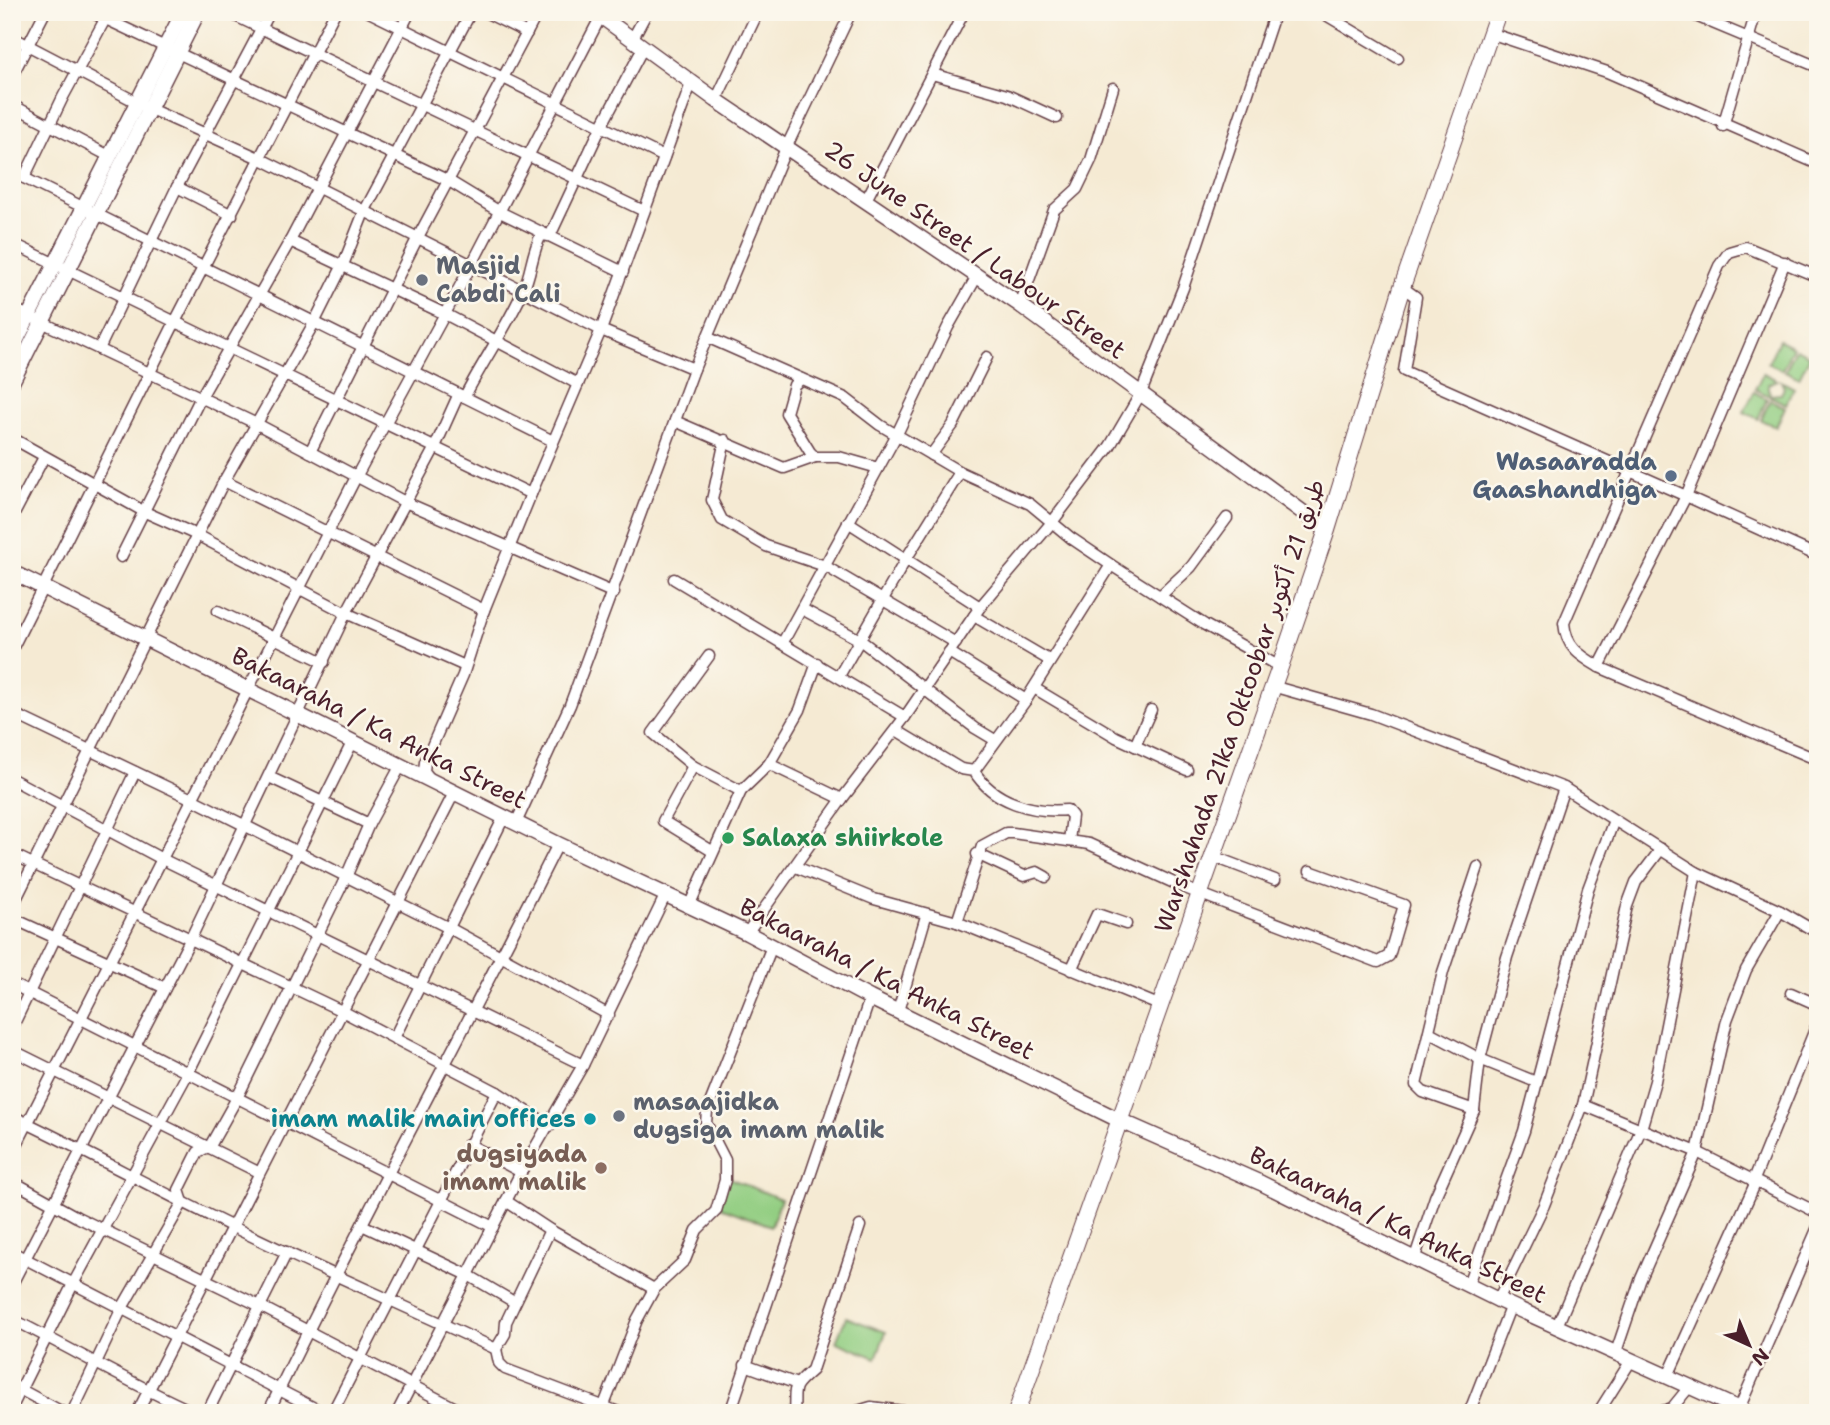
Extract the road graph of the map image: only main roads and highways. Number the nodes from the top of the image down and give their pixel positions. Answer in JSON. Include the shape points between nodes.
{"nodes":[{"id":1,"x":1498,"y":12,"type":"edge"},
{"id":2,"x":1016,"y":1413,"type":"edge"}],
"edges":[{"from":1,"to":2,"type":"main road","name":"Warshahada 21ka Oktoobar طريق 21 أكتوبر","via":[[1402,287],[1280,667]]}]}
